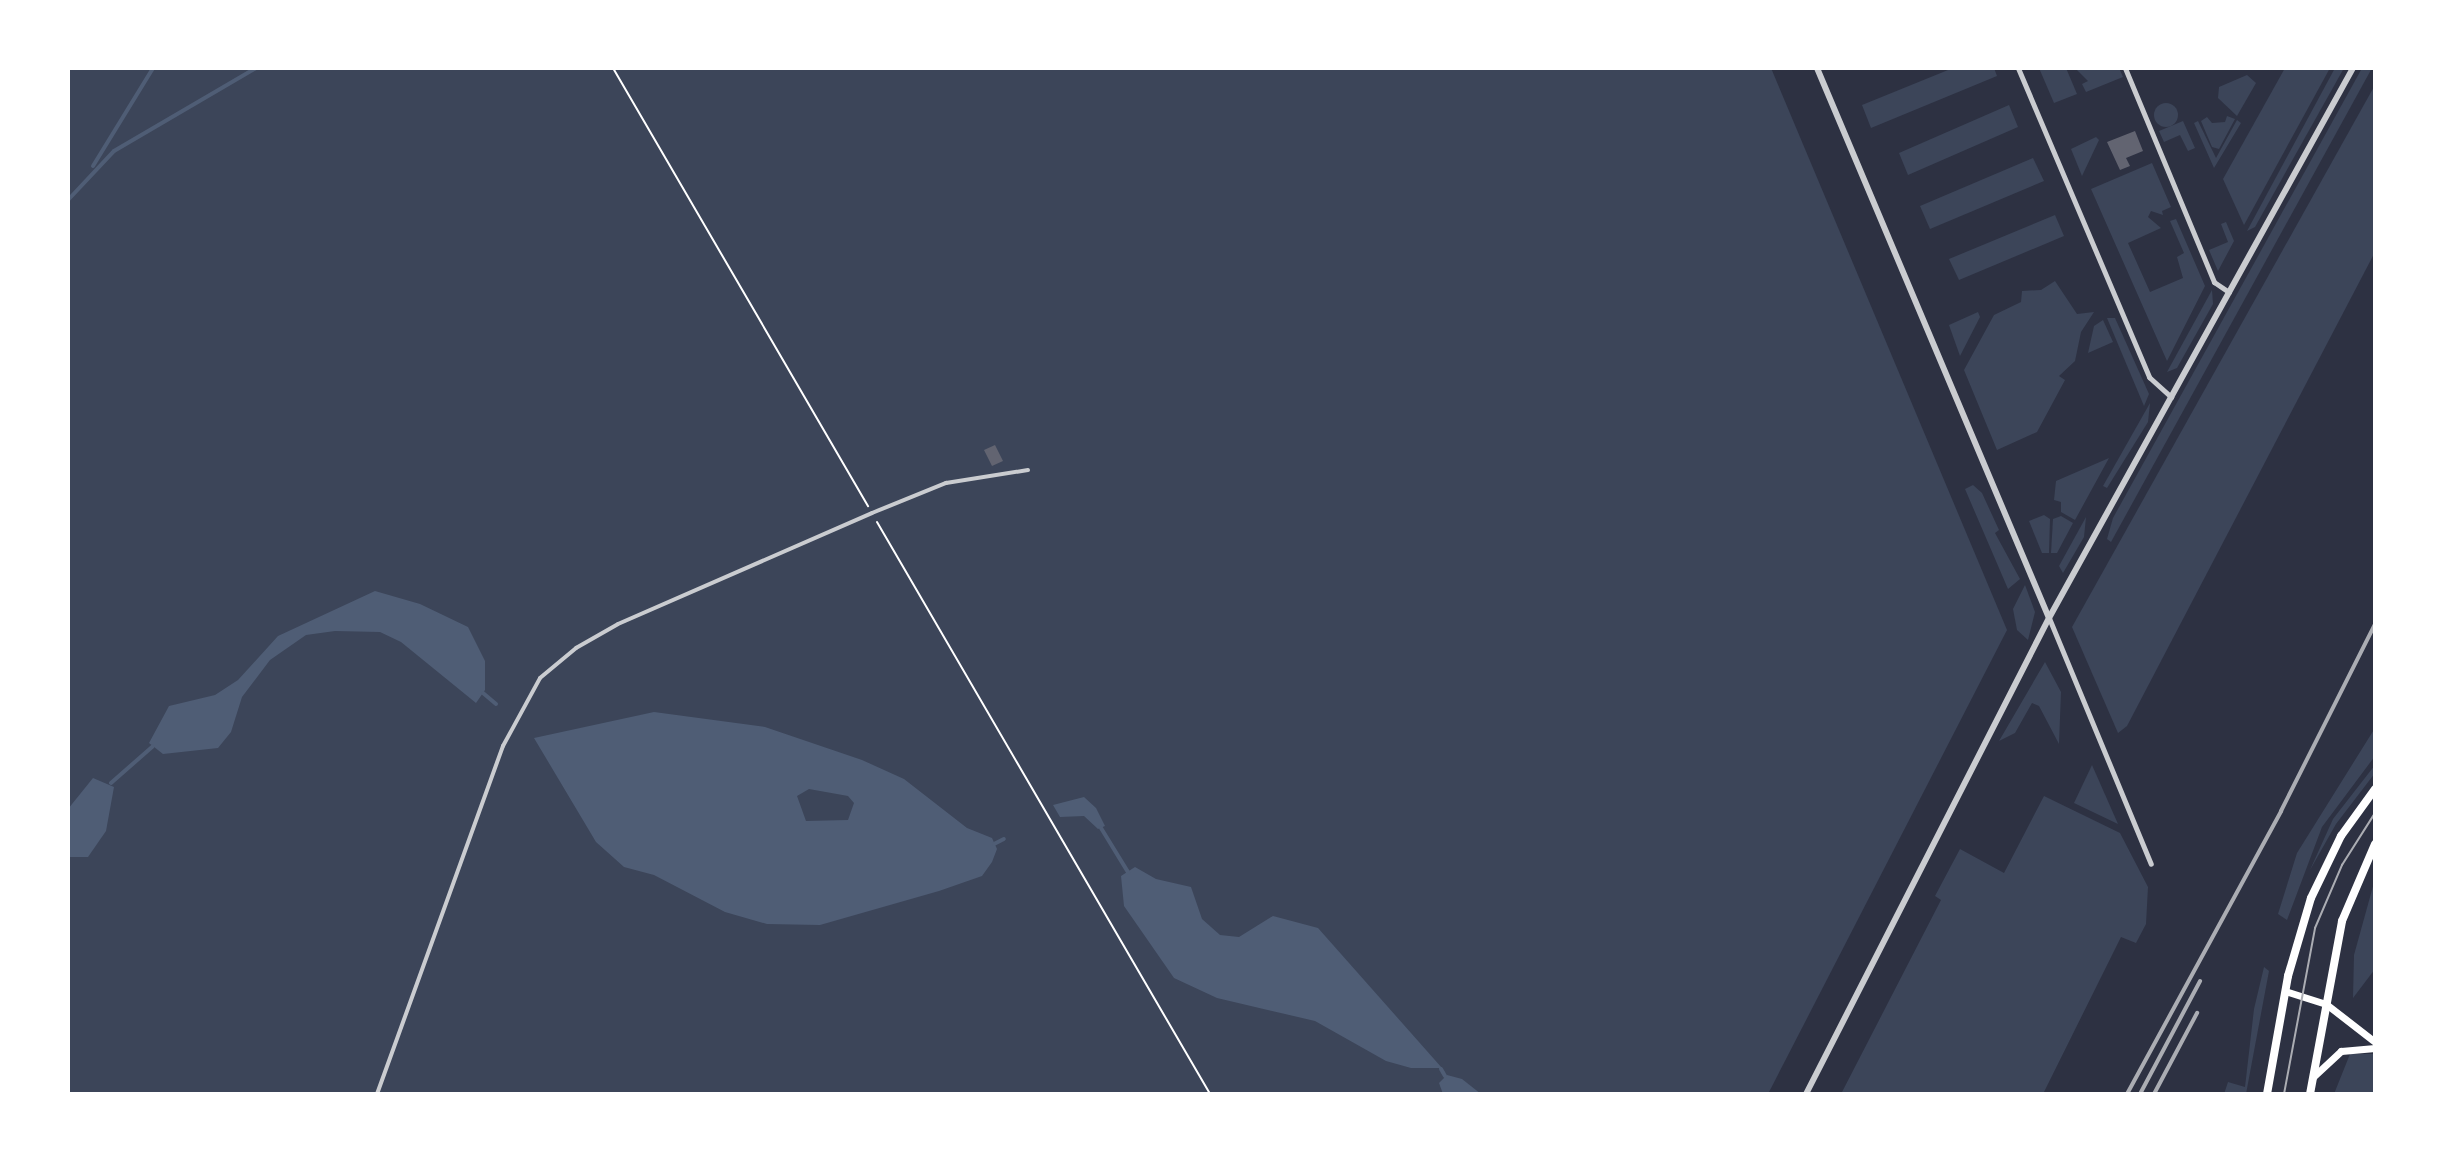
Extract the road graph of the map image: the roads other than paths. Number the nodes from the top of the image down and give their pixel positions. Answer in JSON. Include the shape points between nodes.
{"nodes":[{"id":1,"x":1817,"y":68,"type":"edge"},
{"id":2,"x":2018,"y":68,"type":"edge"},
{"id":3,"x":2125,"y":68,"type":"edge"},
{"id":4,"x":2353,"y":68,"type":"edge"},
{"id":5,"x":2229,"y":292,"type":"junction"},
{"id":6,"x":2171,"y":397,"type":"junction"},
{"id":7,"x":1028,"y":470,"type":"dead end"},
{"id":8,"x":2049,"y":618,"type":"junction"},
{"id":9,"x":2375,"y":789,"type":"edge"},
{"id":10,"x":2375,"y":844,"type":"edge"},
{"id":11,"x":2151,"y":864,"type":"dead end"},
{"id":12,"x":2285,"y":991,"type":"junction"},
{"id":13,"x":2326,"y":1004,"type":"junction"},
{"id":14,"x":2375,"y":1042,"type":"edge"},
{"id":15,"x":2375,"y":1048,"type":"edge"},
{"id":16,"x":2313,"y":1077,"type":"junction"},
{"id":17,"x":377,"y":1094,"type":"edge"},
{"id":18,"x":1806,"y":1094,"type":"edge"},
{"id":19,"x":2267,"y":1094,"type":"edge"},
{"id":20,"x":2310,"y":1094,"type":"edge"}],
"edges":[{"from":1,"to":8,"type":"street"},
{"from":2,"to":6,"type":"street","via":[[2149,377]]},
{"from":3,"to":5,"type":"street","via":[[2214,282]]},
{"from":4,"to":5,"type":"street"},
{"from":5,"to":6,"type":"street"},
{"from":6,"to":8,"type":"street"},
{"from":7,"to":17,"type":"street","via":[[946,483],[872,513],[618,624],[576,648],[540,678],[503,746]]},
{"from":8,"to":11,"type":"street"},
{"from":8,"to":18,"type":"street"},
{"from":9,"to":12,"type":"main road","via":[[2320,876]]},
{"from":10,"to":13,"type":"main road","via":[[2345,908]]},
{"from":12,"to":13,"type":"main road"},
{"from":12,"to":19,"type":"main road"},
{"from":13,"to":14,"type":"main road"},
{"from":13,"to":16,"type":"main road"},
{"from":15,"to":16,"type":"main road","via":[[2345,1049]]},
{"from":16,"to":20,"type":"main road"}]}
